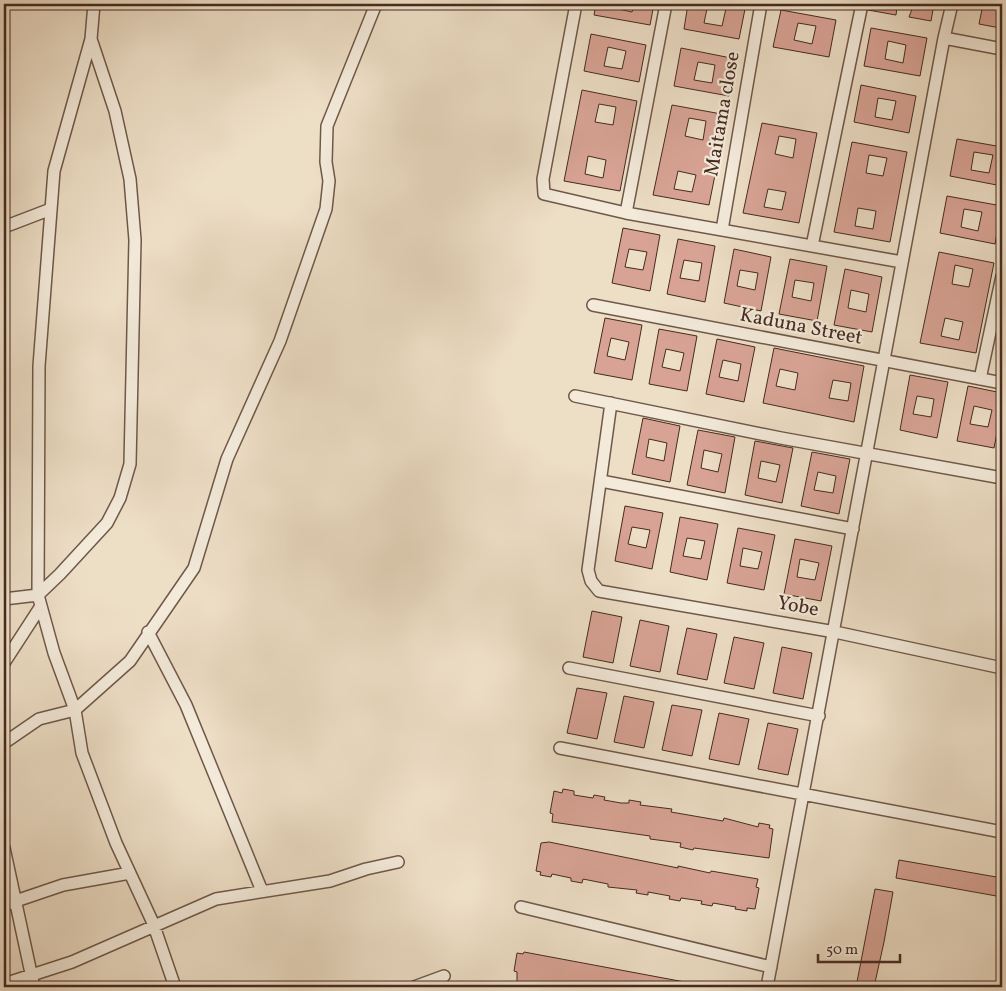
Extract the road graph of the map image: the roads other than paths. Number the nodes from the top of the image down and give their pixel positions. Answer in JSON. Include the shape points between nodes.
{"nodes":[{"id":1,"x":94,"y":4,"type":"edge"},
{"id":2,"x":376,"y":4,"type":"edge"},
{"id":3,"x":576,"y":4,"type":"edge"},
{"id":4,"x":666,"y":4,"type":"edge"},
{"id":5,"x":761,"y":4,"type":"edge"},
{"id":6,"x":862,"y":4,"type":"edge"},
{"id":7,"x":952,"y":4,"type":"edge"},
{"id":8,"x":944,"y":38,"type":"junction"},
{"id":9,"x":91,"y":39,"type":"junction"},
{"id":10,"x":1002,"y":49,"type":"edge"},
{"id":11,"x":51,"y":209,"type":"junction"},
{"id":12,"x":626,"y":213,"type":"junction"},
{"id":13,"x":4,"y":227,"type":"edge"},
{"id":14,"x":722,"y":230,"type":"junction"},
{"id":15,"x":812,"y":246,"type":"junction"},
{"id":16,"x":902,"y":262,"type":"junction"},
{"id":17,"x":1002,"y":280,"type":"edge"},
{"id":18,"x":593,"y":306,"type":"dead end"},
{"id":19,"x":884,"y":362,"type":"junction"},
{"id":20,"x":980,"y":379,"type":"junction"},
{"id":21,"x":1002,"y":383,"type":"edge"},
{"id":22,"x":575,"y":396,"type":"dead end"},
{"id":23,"x":611,"y":403,"type":"junction"},
{"id":24,"x":866,"y":454,"type":"junction"},
{"id":25,"x":1002,"y":478,"type":"edge"},
{"id":26,"x":601,"y":481,"type":"junction"},
{"id":27,"x":853,"y":529,"type":"junction"},
{"id":28,"x":4,"y":599,"type":"edge"},
{"id":29,"x":39,"y":600,"type":"junction"},
{"id":30,"x":148,"y":632,"type":"junction"},
{"id":31,"x":835,"y":632,"type":"junction"},
{"id":32,"x":4,"y":663,"type":"edge"},
{"id":33,"x":569,"y":668,"type":"dead end"},
{"id":34,"x":1002,"y":668,"type":"edge"},
{"id":35,"x":75,"y":710,"type":"junction"},
{"id":36,"x":819,"y":716,"type":"junction"},
{"id":37,"x":4,"y":743,"type":"edge"},
{"id":38,"x":560,"y":748,"type":"dead end"},
{"id":39,"x":803,"y":793,"type":"junction"},
{"id":40,"x":1002,"y":832,"type":"edge"},
{"id":41,"x":4,"y":848,"type":"edge"},
{"id":42,"x":398,"y":862,"type":"dead end"},
{"id":43,"x":130,"y":872,"type":"junction"},
{"id":44,"x":262,"y":890,"type":"junction"},
{"id":45,"x":16,"y":901,"type":"junction"},
{"id":46,"x":4,"y":905,"type":"edge"},
{"id":47,"x":521,"y":907,"type":"dead end"},
{"id":48,"x":155,"y":928,"type":"junction"},
{"id":49,"x":771,"y":967,"type":"junction"},
{"id":50,"x":30,"y":975,"type":"junction"},
{"id":51,"x":444,"y":976,"type":"dead end"},
{"id":52,"x":4,"y":984,"type":"edge"},
{"id":53,"x":34,"y":987,"type":"edge"},
{"id":54,"x":175,"y":987,"type":"edge"},
{"id":55,"x":414,"y":987,"type":"edge"},
{"id":56,"x":767,"y":987,"type":"edge"}],
"edges":[{"from":1,"to":9,"type":"street"},
{"from":2,"to":30,"type":"street","via":[[327,126],[329,181],[326,209],[280,341],[227,458],[194,568]]},
{"from":3,"to":12,"type":"street","via":[[542,179],[544,194]]},
{"from":4,"to":12,"type":"street"},
{"from":5,"to":14,"type":"street","name":"Maitama close"},
{"from":6,"to":15,"type":"street"},
{"from":7,"to":8,"type":"street"},
{"from":8,"to":10,"type":"street"},
{"from":8,"to":16,"type":"street"},
{"from":9,"to":11,"type":"street","via":[[54,171]]},
{"from":9,"to":29,"type":"street","via":[[115,111],[130,179],[135,240],[130,464],[120,498],[107,523]]},
{"from":11,"to":13,"type":"street"},
{"from":11,"to":29,"type":"street","via":[[39,366]]},
{"from":12,"to":14,"type":"street"},
{"from":14,"to":15,"type":"street"},
{"from":15,"to":16,"type":"street"},
{"from":16,"to":19,"type":"street"},
{"from":17,"to":20,"type":"street"},
{"from":18,"to":19,"type":"street","name":"Kaduna Street"},
{"from":19,"to":20,"type":"street","name":"Kaduna Street"},
{"from":19,"to":24,"type":"street"},
{"from":20,"to":21,"type":"street","name":"Kaduna Street"},
{"from":22,"to":23,"type":"street"},
{"from":23,"to":24,"type":"street"},
{"from":23,"to":26,"type":"street"},
{"from":24,"to":25,"type":"street"},
{"from":24,"to":27,"type":"street"},
{"from":26,"to":27,"type":"street"},
{"from":26,"to":31,"type":"street","name":"Yobe","via":[[588,570],[599,591]]},
{"from":27,"to":31,"type":"street"},
{"from":28,"to":29,"type":"street"},
{"from":29,"to":32,"type":"street"},
{"from":29,"to":35,"type":"street","via":[[54,654]]},
{"from":30,"to":35,"type":"street","via":[[130,661]]},
{"from":30,"to":44,"type":"street","via":[[186,706]]},
{"from":31,"to":34,"type":"street","name":"Yobe"},
{"from":31,"to":36,"type":"street"},
{"from":33,"to":36,"type":"street"},
{"from":35,"to":37,"type":"street","via":[[39,720]]},
{"from":35,"to":43,"type":"street","via":[[82,753]]},
{"from":36,"to":39,"type":"street"},
{"from":38,"to":39,"type":"street"},
{"from":39,"to":40,"type":"street"},
{"from":39,"to":49,"type":"street"},
{"from":41,"to":45,"type":"street"},
{"from":42,"to":44,"type":"street","via":[[330,881]]},
{"from":43,"to":45,"type":"street","via":[[63,885]]},
{"from":43,"to":48,"type":"street"},
{"from":44,"to":48,"type":"street","via":[[216,899]]},
{"from":45,"to":46,"type":"street"},
{"from":45,"to":50,"type":"street"},
{"from":47,"to":49,"type":"street"},
{"from":48,"to":50,"type":"street","via":[[72,962]]},
{"from":48,"to":54,"type":"street"},
{"from":49,"to":56,"type":"street"},
{"from":50,"to":52,"type":"street"},
{"from":50,"to":53,"type":"street"},
{"from":51,"to":55,"type":"street"}]}
